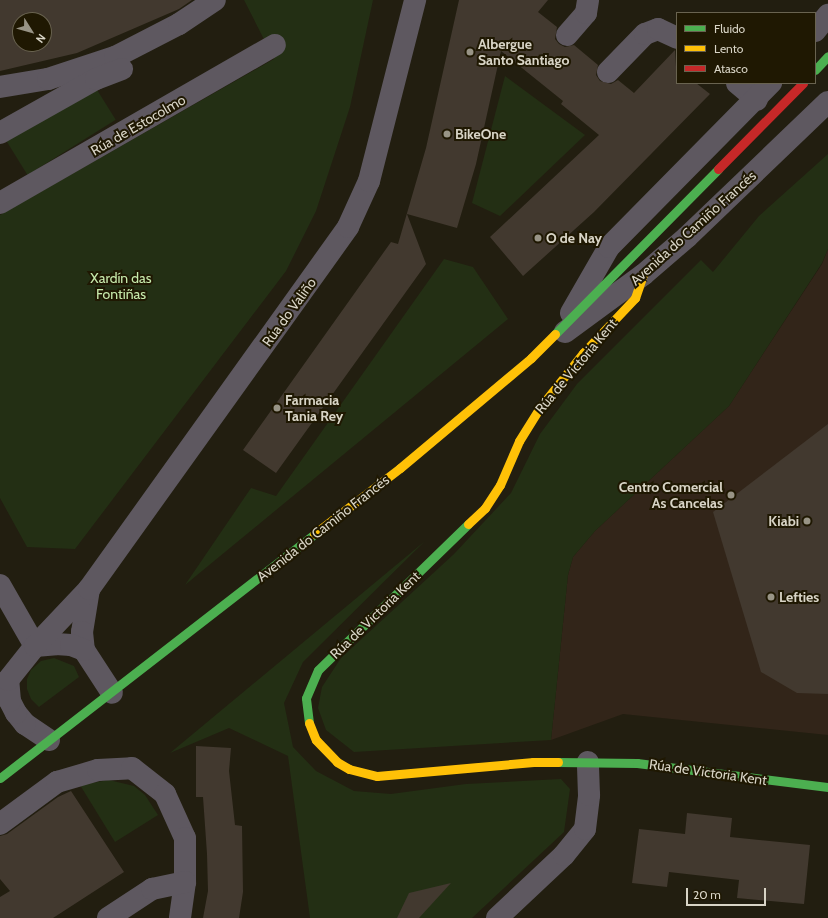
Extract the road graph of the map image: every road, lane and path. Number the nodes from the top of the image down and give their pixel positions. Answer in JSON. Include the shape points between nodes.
{"nodes":[{"id":1,"x":215,"y":0,"type":"edge"},
{"id":2,"x":415,"y":0,"type":"edge"},
{"id":3,"x":588,"y":0,"type":"edge"},
{"id":4,"x":828,"y":16,"type":"edge"},
{"id":5,"x":816,"y":30,"type":"edge"},
{"id":6,"x":567,"y":35,"type":"dead end"},
{"id":7,"x":676,"y":38,"type":"edge"},
{"id":8,"x":275,"y":45,"type":"dead end"},
{"id":9,"x":828,"y":56,"type":"edge"},
{"id":10,"x":132,"y":65,"type":"dead end"},
{"id":11,"x":816,"y":69,"type":"edge"},
{"id":12,"x":608,"y":72,"type":"dead end"},
{"id":13,"x":738,"y":84,"type":"edge"},
{"id":14,"x":770,"y":84,"type":"edge"},
{"id":15,"x":802,"y":84,"type":"edge"},
{"id":16,"x":0,"y":87,"type":"edge"},
{"id":17,"x":757,"y":100,"type":"junction"},
{"id":18,"x":828,"y":102,"type":"edge"},
{"id":19,"x":0,"y":133,"type":"edge"},
{"id":20,"x":0,"y":203,"type":"edge"},
{"id":21,"x":643,"y":275,"type":"junction"},
{"id":22,"x":565,"y":322,"type":"junction"},
{"id":23,"x":531,"y":358,"type":"junction"},
{"id":24,"x":0,"y":585,"type":"edge"},
{"id":25,"x":89,"y":589,"type":"junction"},
{"id":26,"x":35,"y":646,"type":"junction"},
{"id":27,"x":84,"y":650,"type":"junction"},
{"id":28,"x":112,"y":693,"type":"junction"},
{"id":29,"x":49,"y":740,"type":"junction"},
{"id":30,"x":588,"y":762,"type":"junction"},
{"id":31,"x":0,"y":778,"type":"edge"},
{"id":32,"x":828,"y":787,"type":"edge"},
{"id":33,"x":0,"y":824,"type":"edge"},
{"id":34,"x":185,"y":882,"type":"junction"},
{"id":35,"x":108,"y":918,"type":"edge"},
{"id":36,"x":180,"y":918,"type":"edge"},
{"id":37,"x":497,"y":918,"type":"edge"}],
"edges":[{"from":1,"to":16,"type":"street","via":[[179,24],[115,57],[48,79]]},
{"from":2,"to":25,"type":"street","name":"Rúa do Valiño","via":[[369,181],[348,227]]},
{"from":3,"to":6,"type":"street","via":[[586,13]]},
{"from":4,"to":5,"type":"street"},
{"from":7,"to":12,"type":"street","via":[[658,29],[645,34]]},
{"from":8,"to":20,"type":"street","name":"Rúa de Estocolmo"},
{"from":9,"to":11,"type":"street"},
{"from":10,"to":19,"type":"street","via":[[96,79]]},
{"from":13,"to":17,"type":"street"},
{"from":14,"to":17,"type":"street","name":"Avenida do Camiño Francés"},
{"from":15,"to":22,"type":"street","name":"Avenida do Camiño Francés"},
{"from":17,"to":22,"type":"street","name":"Avenida do Camiño Francés","via":[[609,247]]},
{"from":18,"to":21,"type":"street","name":"Avenida do Camiño Francés","via":[[712,215]]},
{"from":21,"to":23,"type":"street","name":"Avenida do Camiño Francés"},
{"from":21,"to":30,"type":"street","name":"Rúa de Victoria Kent","via":[[635,298],[583,353],[538,410],[485,508],[331,656],[318,670],[306,698],[306,714],[316,740],[337,762],[363,773],[394,776],[533,762]]},
{"from":22,"to":23,"type":"street","name":"Avenida do Camiño Francés"},
{"from":23,"to":28,"type":"street","name":"Avenida do Camiño Francés","via":[[400,468]]},
{"from":24,"to":26,"type":"street"},
{"from":25,"to":26,"type":"street","name":"Rúa do Valiño"},
{"from":25,"to":27,"type":"street","name":"Rúa do Valiño","via":[[82,632]]},
{"from":26,"to":27,"type":"street","via":[[71,645]]},
{"from":26,"to":29,"type":"street","name":"Rúa do Valiño","via":[[8,680],[10,701],[25,724]]},
{"from":27,"to":28,"type":"street","name":"Rúa do Valiño"},
{"from":28,"to":29,"type":"street"},
{"from":29,"to":31,"type":"street"},
{"from":30,"to":32,"type":"street","name":"Rúa de Victoria Kent","via":[[637,763]]},
{"from":30,"to":37,"type":"street","via":[[590,795],[585,829],[564,855]]},
{"from":33,"to":34,"type":"street","via":[[57,782],[98,770],[132,768],[165,794],[185,838]]},
{"from":34,"to":35,"type":"street","via":[[152,889]]},
{"from":34,"to":36,"type":"street"}]}
